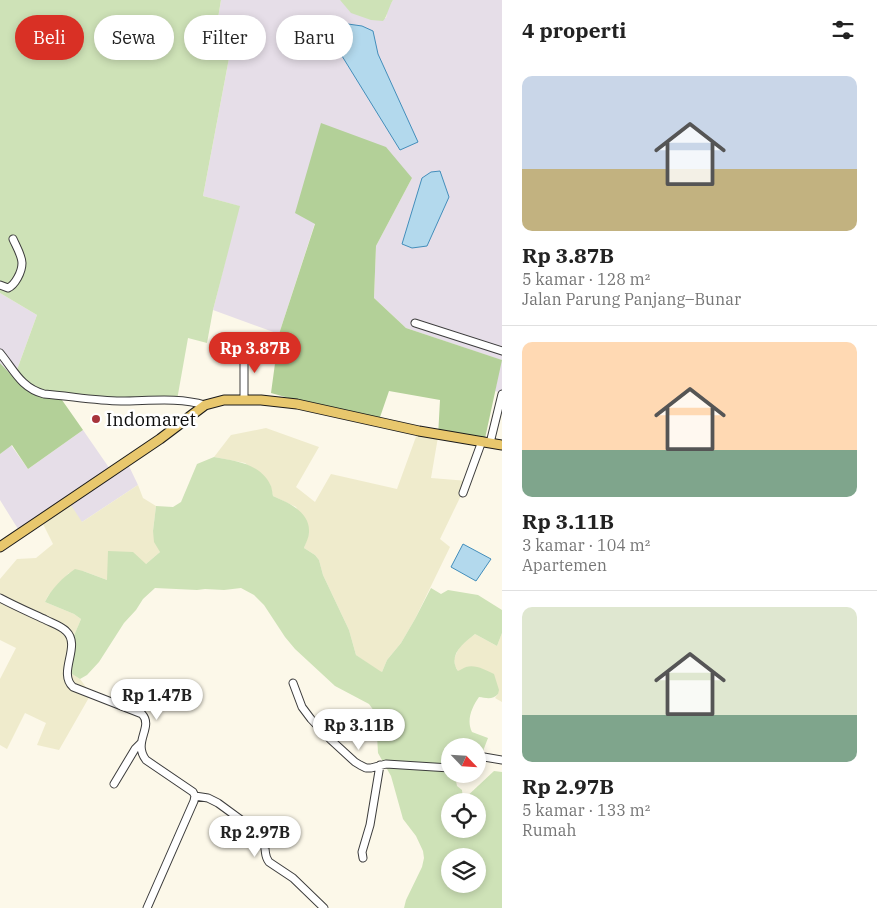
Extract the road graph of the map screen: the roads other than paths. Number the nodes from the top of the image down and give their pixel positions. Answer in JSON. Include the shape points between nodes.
{"nodes":[{"id":1,"x":13,"y":239,"type":"dead end"},
{"id":2,"x":0,"y":286,"type":"edge"},
{"id":3,"x":415,"y":324,"type":"dead end"},
{"id":4,"x":244,"y":347,"type":"dead end"},
{"id":5,"x":502,"y":351,"type":"edge"},
{"id":6,"x":0,"y":353,"type":"edge"},
{"id":7,"x":502,"y":394,"type":"edge"},
{"id":8,"x":244,"y":400,"type":"junction"},
{"id":9,"x":205,"y":405,"type":"junction"},
{"id":10,"x":486,"y":442,"type":"junction"},
{"id":11,"x":502,"y":446,"type":"edge"},
{"id":12,"x":463,"y":493,"type":"dead end"},
{"id":13,"x":0,"y":547,"type":"edge"},
{"id":14,"x":0,"y":598,"type":"edge"},
{"id":15,"x":293,"y":683,"type":"dead end"},
{"id":16,"x":141,"y":743,"type":"junction"},
{"id":17,"x":486,"y":757,"type":"edge"},
{"id":18,"x":502,"y":760,"type":"edge"},
{"id":19,"x":380,"y":765,"type":"junction"},
{"id":20,"x":441,"y":767,"type":"edge"},
{"id":21,"x":114,"y":784,"type":"dead end"},
{"id":22,"x":195,"y":796,"type":"junction"},
{"id":23,"x":363,"y":858,"type":"dead end"},
{"id":24,"x":147,"y":908,"type":"edge"},
{"id":25,"x":324,"y":908,"type":"edge"}],
"edges":[{"from":1,"to":2,"type":"street","via":[[22,262],[21,268],[12,286]]},
{"from":3,"to":5,"type":"street"},
{"from":4,"to":8,"type":"street"},
{"from":6,"to":9,"type":"street","via":[[14,374],[34,391],[44,394],[118,401],[189,401]]},
{"from":7,"to":10,"type":"street"},
{"from":8,"to":9,"type":"main road","via":[[224,400]]},
{"from":8,"to":10,"type":"main road","via":[[297,404]]},
{"from":9,"to":13,"type":"main road"},
{"from":10,"to":11,"type":"main road"},
{"from":10,"to":12,"type":"street"},
{"from":14,"to":16,"type":"street","via":[[66,632],[72,641],[67,675],[69,683],[142,714],[146,722]]},
{"from":15,"to":19,"type":"street","via":[[302,707],[331,740],[360,765],[366,768]]},
{"from":16,"to":21,"type":"street"},
{"from":16,"to":22,"type":"street","via":[[146,760]]},
{"from":17,"to":18,"type":"street"},
{"from":19,"to":20,"type":"street"},
{"from":19,"to":23,"type":"street"},
{"from":22,"to":24,"type":"street"},
{"from":22,"to":25,"type":"street","via":[[218,803],[260,834],[269,862],[293,878]]}]}
